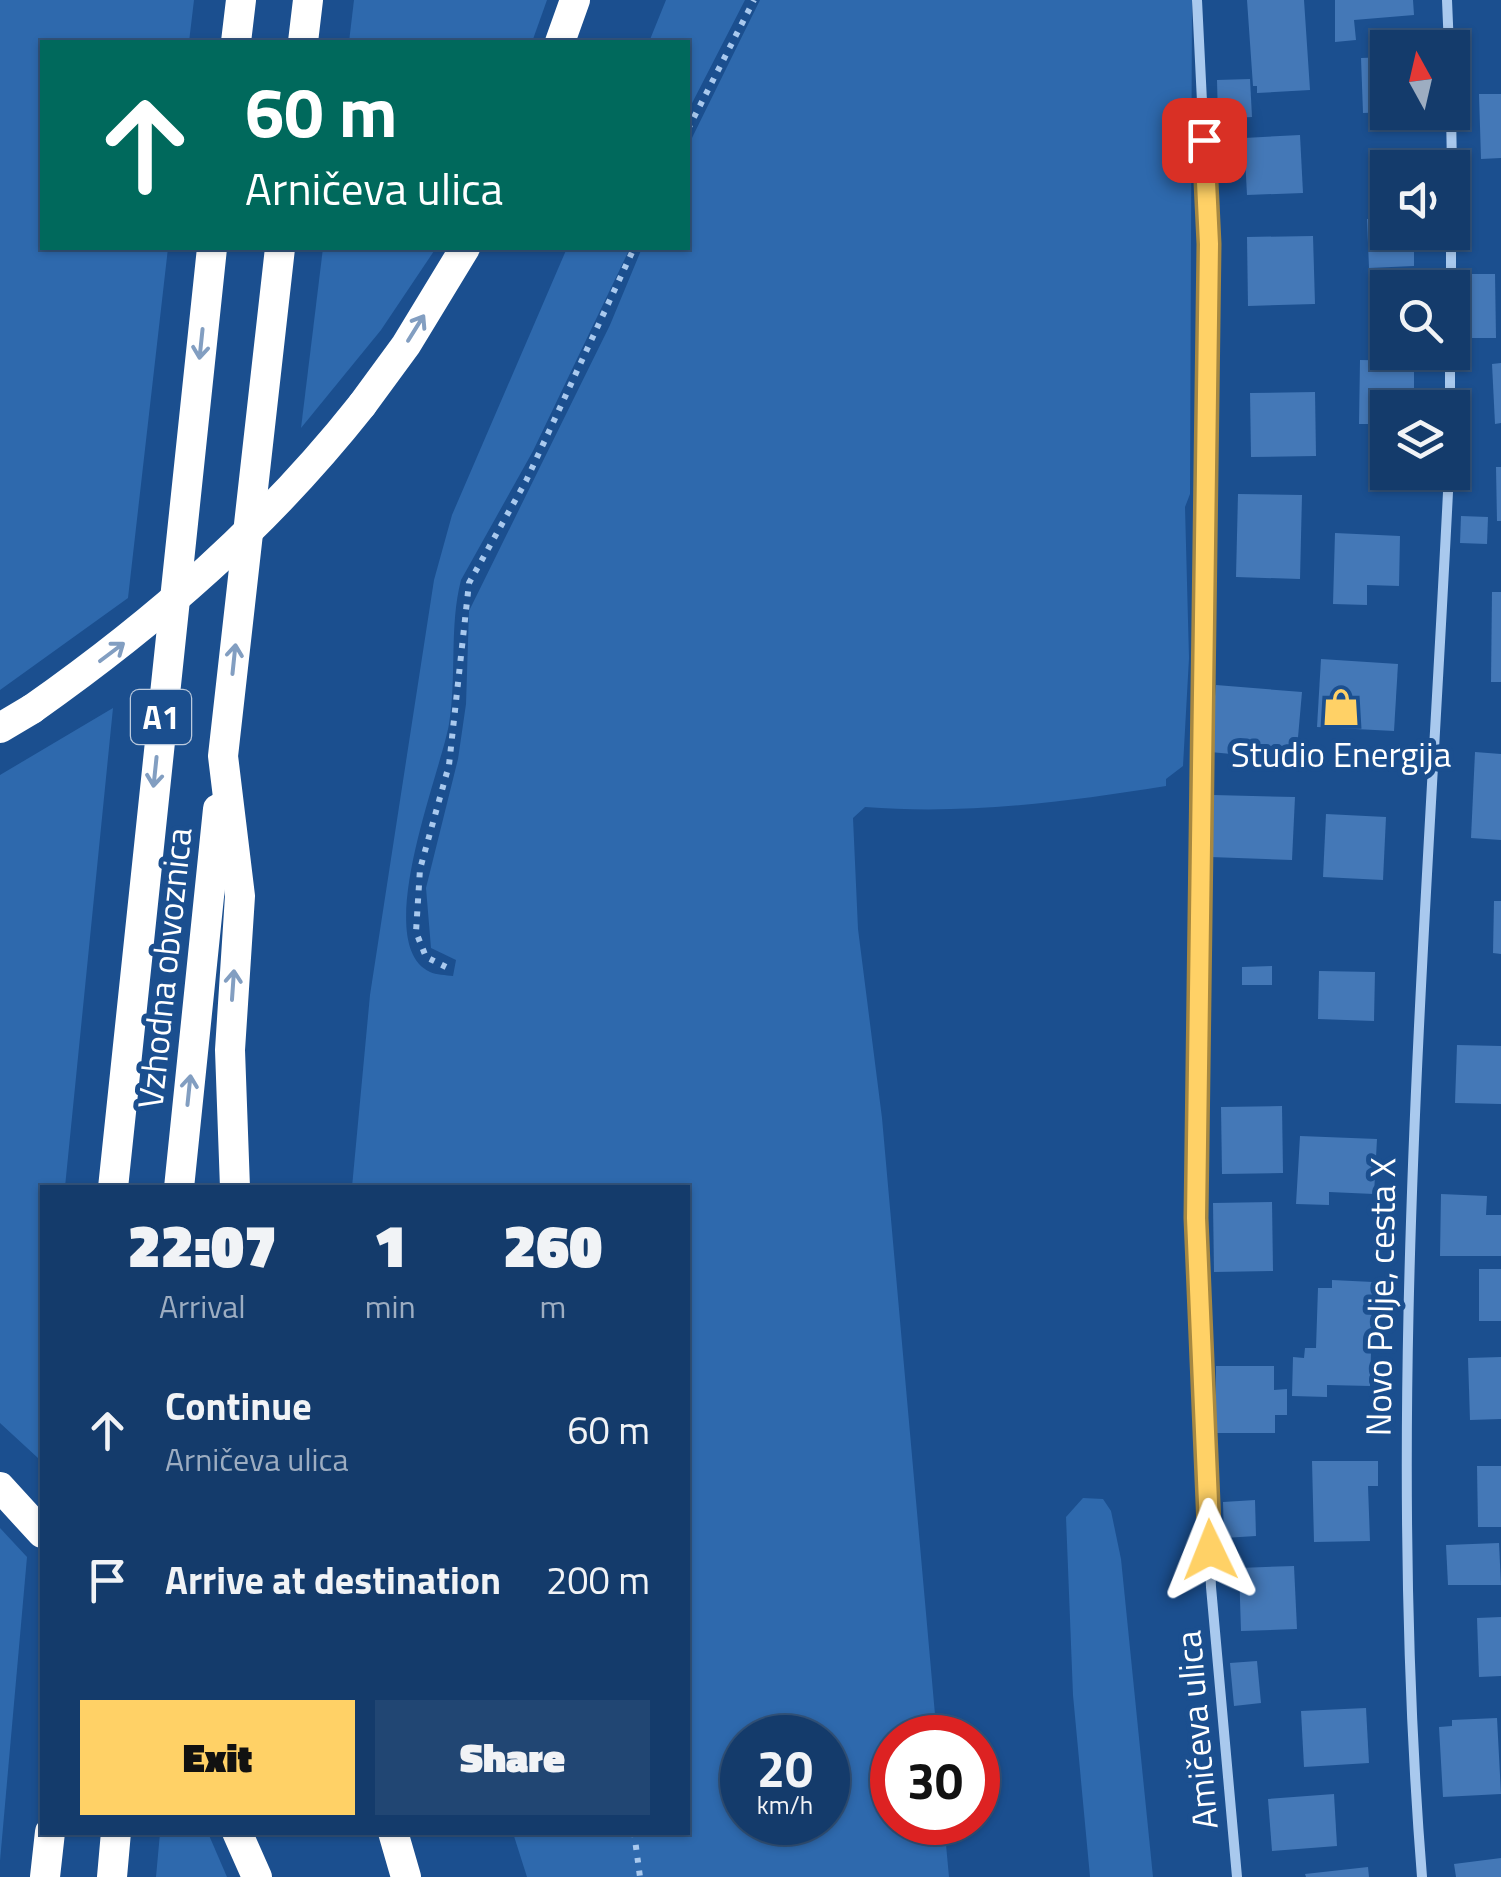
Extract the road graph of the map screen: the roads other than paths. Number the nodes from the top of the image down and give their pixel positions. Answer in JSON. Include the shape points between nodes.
{"nodes":[{"id":1,"x":241,"y":0,"type":"edge"},
{"id":2,"x":308,"y":0,"type":"edge"},
{"id":3,"x":575,"y":0,"type":"edge"},
{"id":4,"x":1198,"y":0,"type":"edge"},
{"id":5,"x":1447,"y":0,"type":"edge"},
{"id":6,"x":1448,"y":30,"type":"edge"},
{"id":7,"x":236,"y":40,"type":"edge"},
{"id":8,"x":303,"y":40,"type":"edge"},
{"id":9,"x":561,"y":40,"type":"edge"},
{"id":10,"x":212,"y":250,"type":"edge"},
{"id":11,"x":280,"y":250,"type":"edge"},
{"id":12,"x":464,"y":250,"type":"edge"},
{"id":13,"x":1448,"y":490,"type":"edge"},
{"id":14,"x":0,"y":728,"type":"edge"},
{"id":15,"x":223,"y":756,"type":"junction"},
{"id":16,"x":113,"y":1185,"type":"edge"},
{"id":17,"x":179,"y":1185,"type":"edge"},
{"id":18,"x":235,"y":1185,"type":"edge"},
{"id":19,"x":0,"y":1487,"type":"edge"},
{"id":20,"x":40,"y":1531,"type":"edge"},
{"id":21,"x":50,"y":1835,"type":"edge"},
{"id":22,"x":116,"y":1835,"type":"edge"},
{"id":23,"x":238,"y":1835,"type":"edge"},
{"id":24,"x":394,"y":1835,"type":"edge"},
{"id":25,"x":45,"y":1877,"type":"edge"},
{"id":26,"x":112,"y":1877,"type":"edge"},
{"id":27,"x":256,"y":1877,"type":"edge"},
{"id":28,"x":406,"y":1877,"type":"edge"},
{"id":29,"x":1237,"y":1877,"type":"edge"},
{"id":30,"x":1422,"y":1877,"type":"edge"}],
"edges":[{"from":1,"to":7,"type":"highway"},
{"from":2,"to":8,"type":"highway"},
{"from":3,"to":9,"type":"highway"},
{"from":4,"to":29,"type":"street","name":"Amičeva ulica","via":[[1209,244],[1196,1218],[1211,1587]]},
{"from":5,"to":6,"type":"street"},
{"from":10,"to":16,"type":"highway","number":"A1","one_way":true},
{"from":15,"to":11,"type":"highway","number":"A1","one_way":true},
{"from":14,"to":12,"type":"highway","one_way":true,"bridge":true,"via":[[115,651],[259,524],[362,405]]},
{"from":13,"to":30,"type":"street","name":"Novo Polje, cesta X","via":[[1404,1346],[1407,1594]]},
{"from":17,"to":15,"type":"highway","name":"Vzhodna obvoznica","number":"A1","one_way":true},
{"from":18,"to":15,"type":"highway","one_way":true,"via":[[230,1050],[240,896]]},
{"from":19,"to":20,"type":"highway"},
{"from":21,"to":25,"type":"highway"},
{"from":22,"to":26,"type":"highway"},
{"from":23,"to":27,"type":"highway"},
{"from":24,"to":28,"type":"highway"}]}
